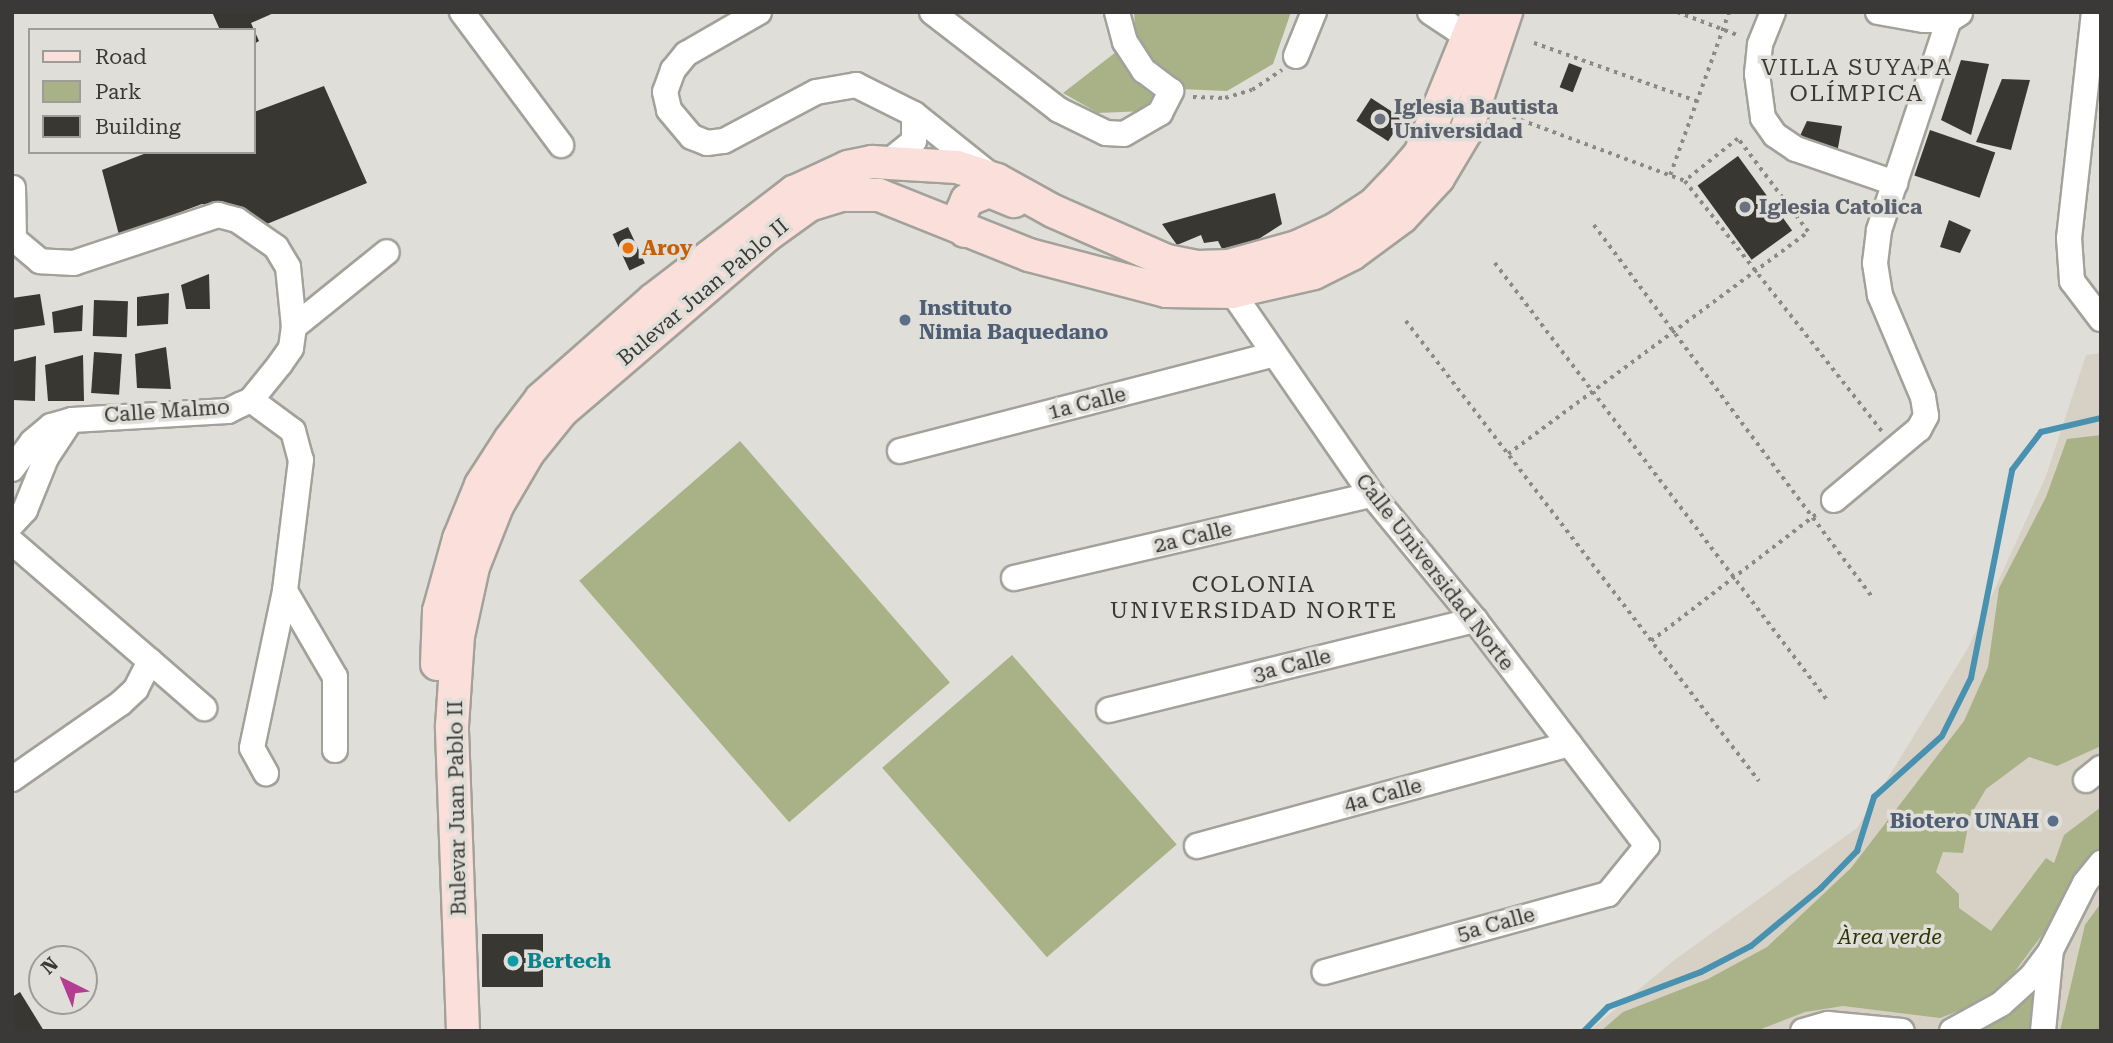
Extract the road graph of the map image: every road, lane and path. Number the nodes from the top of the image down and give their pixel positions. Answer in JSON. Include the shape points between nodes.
{"nodes":[{"id":1,"x":462,"y":12,"type":"edge"},
{"id":2,"x":759,"y":12,"type":"edge"},
{"id":3,"x":932,"y":12,"type":"edge"},
{"id":4,"x":1117,"y":12,"type":"edge"},
{"id":5,"x":1314,"y":12,"type":"edge"},
{"id":6,"x":1430,"y":12,"type":"edge"},
{"id":7,"x":1506,"y":12,"type":"edge"},
{"id":8,"x":1677,"y":12,"type":"edge"},
{"id":9,"x":1729,"y":12,"type":"edge"},
{"id":10,"x":1773,"y":12,"type":"edge"},
{"id":11,"x":1878,"y":12,"type":"edge"},
{"id":12,"x":2094,"y":12,"type":"edge"},
{"id":13,"x":1955,"y":16,"type":"edge"},
{"id":14,"x":1473,"y":25,"type":"edge"},
{"id":15,"x":1724,"y":28,"type":"junction"},
{"id":16,"x":1534,"y":43,"type":"dead end"},
{"id":17,"x":1296,"y":56,"type":"joint"},
{"id":18,"x":1171,"y":91,"type":"junction"},
{"id":19,"x":1697,"y":101,"type":"junction"},
{"id":20,"x":914,"y":114,"type":"junction"},
{"id":21,"x":1505,"y":114,"type":"dead end"},
{"id":22,"x":562,"y":145,"type":"dead end"},
{"id":23,"x":888,"y":162,"type":"junction"},
{"id":24,"x":1670,"y":175,"type":"junction"},
{"id":25,"x":997,"y":180,"type":"junction"},
{"id":26,"x":1685,"y":181,"type":"junction"},
{"id":27,"x":1895,"y":183,"type":"junction"},
{"id":28,"x":13,"y":188,"type":"edge"},
{"id":29,"x":1042,"y":206,"type":"junction"},
{"id":30,"x":1594,"y":225,"type":"dead end"},
{"id":31,"x":965,"y":232,"type":"junction"},
{"id":32,"x":387,"y":252,"type":"dead end"},
{"id":33,"x":1029,"y":255,"type":"junction"},
{"id":34,"x":1495,"y":263,"type":"dead end"},
{"id":35,"x":1758,"y":271,"type":"junction"},
{"id":36,"x":1232,"y":292,"type":"junction"},
{"id":37,"x":2101,"y":319,"type":"edge"},
{"id":38,"x":1406,"y":321,"type":"dead end"},
{"id":39,"x":294,"y":327,"type":"junction"},
{"id":40,"x":1674,"y":332,"type":"junction"},
{"id":41,"x":1274,"y":354,"type":"junction"},
{"id":42,"x":1593,"y":392,"type":"junction"},
{"id":43,"x":251,"y":400,"type":"junction"},
{"id":44,"x":72,"y":420,"type":"junction"},
{"id":45,"x":1896,"y":449,"type":"junction"},
{"id":46,"x":900,"y":451,"type":"dead end"},
{"id":47,"x":1508,"y":454,"type":"junction"},
{"id":48,"x":12,"y":469,"type":"edge"},
{"id":49,"x":1371,"y":495,"type":"junction"},
{"id":50,"x":1835,"y":500,"type":"joint"},
{"id":51,"x":1812,"y":517,"type":"junction"},
{"id":52,"x":12,"y":524,"type":"edge"},
{"id":53,"x":12,"y":542,"type":"edge"},
{"id":54,"x":1734,"y":577,"type":"junction"},
{"id":55,"x":1014,"y":578,"type":"dead end"},
{"id":56,"x":285,"y":591,"type":"junction"},
{"id":57,"x":1874,"y":598,"type":"dead end"},
{"id":58,"x":1475,"y":620,"type":"junction"},
{"id":59,"x":1651,"y":641,"type":"junction"},
{"id":60,"x":150,"y":661,"type":"junction"},
{"id":61,"x":1828,"y":702,"type":"dead end"},
{"id":62,"x":204,"y":708,"type":"dead end"},
{"id":63,"x":1109,"y":710,"type":"dead end"},
{"id":64,"x":1569,"y":744,"type":"junction"},
{"id":65,"x":335,"y":750,"type":"dead end"},
{"id":66,"x":266,"y":773,"type":"dead end"},
{"id":67,"x":12,"y":779,"type":"edge"},
{"id":68,"x":1759,"y":781,"type":"dead end"},
{"id":69,"x":1197,"y":846,"type":"dead end"},
{"id":70,"x":1647,"y":846,"type":"joint"},
{"id":71,"x":2101,"y":863,"type":"edge"},
{"id":72,"x":2051,"y":950,"type":"junction"},
{"id":73,"x":1325,"y":972,"type":"dead end"},
{"id":74,"x":1904,"y":1030,"type":"edge"},
{"id":75,"x":443,"y":1031,"type":"edge"},
{"id":76,"x":463,"y":1031,"type":"edge"},
{"id":77,"x":1803,"y":1031,"type":"edge"},
{"id":78,"x":1951,"y":1031,"type":"edge"},
{"id":79,"x":2043,"y":1031,"type":"edge"}],
"edges":[{"from":1,"to":22,"type":"street"},
{"from":2,"to":20,"type":"street","via":[[686,54],[673,70],[665,92],[669,110],[692,137],[707,143],[724,141],[833,86],[856,85]]},
{"from":3,"to":18,"type":"street","via":[[1059,110],[1105,133],[1124,134],[1142,125],[1160,113]]},
{"from":4,"to":18,"type":"street","via":[[1125,43]]},
{"from":5,"to":17,"type":"street"},
{"from":6,"to":14,"type":"street"},
{"from":7,"to":36,"type":"main road","name":"Bulevar Juan Pablo II","via":[[1466,131],[1438,178],[1402,217],[1352,254],[1314,273]]},
{"from":8,"to":15,"type":"path"},
{"from":9,"to":15,"type":"path"},
{"from":10,"to":27,"type":"street","via":[[1760,45],[1757,74],[1763,118],[1775,135],[1796,149]]},
{"from":11,"to":13,"type":"street"},
{"from":12,"to":37,"type":"street","via":[[2069,238],[2072,281]]},
{"from":13,"to":27,"type":"street"},
{"from":14,"to":29,"type":"main road","name":"Bulevar Juan Pablo II","via":[[1413,162],[1373,205],[1297,247],[1229,266],[1198,267],[1123,244]]},
{"from":15,"to":19,"type":"path"},
{"from":16,"to":19,"type":"path"},
{"from":17,"to":18,"type":"path","via":[[1260,86],[1226,98],[1198,99]]},
{"from":19,"to":24,"type":"path"},
{"from":20,"to":23,"type":"street","via":[[914,141]]},
{"from":20,"to":25,"type":"street"},
{"from":21,"to":24,"type":"path"},
{"from":23,"to":25,"type":"main road","name":"Bulevar Juan Pablo II","via":[[957,167]]},
{"from":23,"to":75,"type":"main road","name":"Bulevar Juan Pablo II","via":[[848,167],[815,181],[713,250],[541,399],[481,485],[459,539],[439,611],[436,785]]},
{"from":24,"to":26,"type":"path"},
{"from":25,"to":29,"type":"main road","name":"Bulevar Juan Pablo II"},
{"from":26,"to":35,"type":"path"},
{"from":26,"to":35,"type":"path","via":[[1738,139],[1808,232]]},
{"from":27,"to":45,"type":"street","via":[[1879,230],[1875,262],[1880,295],[1923,397],[1926,416],[1919,429]]},
{"from":28,"to":39,"type":"street","name":"Calle Malmo","via":[[14,239],[40,261],[74,263],[218,215],[237,220],[276,247],[288,267]]},
{"from":29,"to":31,"type":"main road","via":[[989,191],[975,196],[960,215]]},
{"from":29,"to":33,"type":"main road","via":[[1058,225],[1047,247]]},
{"from":30,"to":40,"type":"path"},
{"from":31,"to":33,"type":"main road","name":"Bulevar Juan Pablo II"},
{"from":31,"to":76,"type":"main road","name":"Bulevar Juan Pablo II","via":[[879,195],[842,195],[809,205],[766,236],[562,411],[528,453],[497,506],[472,568],[458,636],[452,726]]},
{"from":32,"to":39,"type":"street"},
{"from":33,"to":36,"type":"main road","name":"Bulevar Juan Pablo II","via":[[1166,290]]},
{"from":34,"to":42,"type":"path"},
{"from":35,"to":40,"type":"path"},
{"from":35,"to":45,"type":"path"},
{"from":36,"to":41,"type":"street","name":"Calle Universidad Norte"},
{"from":38,"to":47,"type":"path"},
{"from":39,"to":43,"type":"street","name":"Calle Malmo","via":[[291,348]]},
{"from":40,"to":42,"type":"path"},
{"from":40,"to":51,"type":"path"},
{"from":41,"to":46,"type":"street","name":"1a Calle"},
{"from":41,"to":49,"type":"street","name":"Calle Universidad Norte"},
{"from":42,"to":47,"type":"path"},
{"from":42,"to":54,"type":"path"},
{"from":43,"to":44,"type":"street","name":"Calle Malmo","via":[[228,411]]},
{"from":43,"to":56,"type":"street","via":[[293,431],[299,442]]},
{"from":44,"to":48,"type":"street","via":[[51,426]]},
{"from":44,"to":52,"type":"street","via":[[46,458],[25,510]]},
{"from":45,"to":50,"type":"street"},
{"from":47,"to":59,"type":"path"},
{"from":49,"to":55,"type":"street","name":"2a Calle"},
{"from":49,"to":58,"type":"street","name":"Calle Universidad Norte"},
{"from":50,"to":51,"type":"path"},
{"from":51,"to":54,"type":"path"},
{"from":51,"to":57,"type":"path"},
{"from":53,"to":60,"type":"street"},
{"from":54,"to":59,"type":"path"},
{"from":54,"to":61,"type":"path"},
{"from":56,"to":65,"type":"street","via":[[335,677]]},
{"from":56,"to":66,"type":"street","via":[[252,748]]},
{"from":58,"to":63,"type":"street","name":"3a Calle"},
{"from":58,"to":64,"type":"street","name":"Calle Universidad Norte"},
{"from":59,"to":68,"type":"path"},
{"from":60,"to":62,"type":"street"},
{"from":60,"to":67,"type":"street","via":[[136,689],[121,703]]},
{"from":64,"to":69,"type":"street","name":"4a Calle"},
{"from":64,"to":70,"type":"street","name":"Calle Universidad Norte"},
{"from":70,"to":73,"type":"street","name":"5a Calle","via":[[1608,894]]},
{"from":71,"to":72,"type":"street","via":[[2085,883]]},
{"from":72,"to":78,"type":"street","via":[[2032,976],[2001,1004]]},
{"from":72,"to":79,"type":"street"},
{"from":74,"to":77,"type":"street","via":[[1828,1024]]}]}
